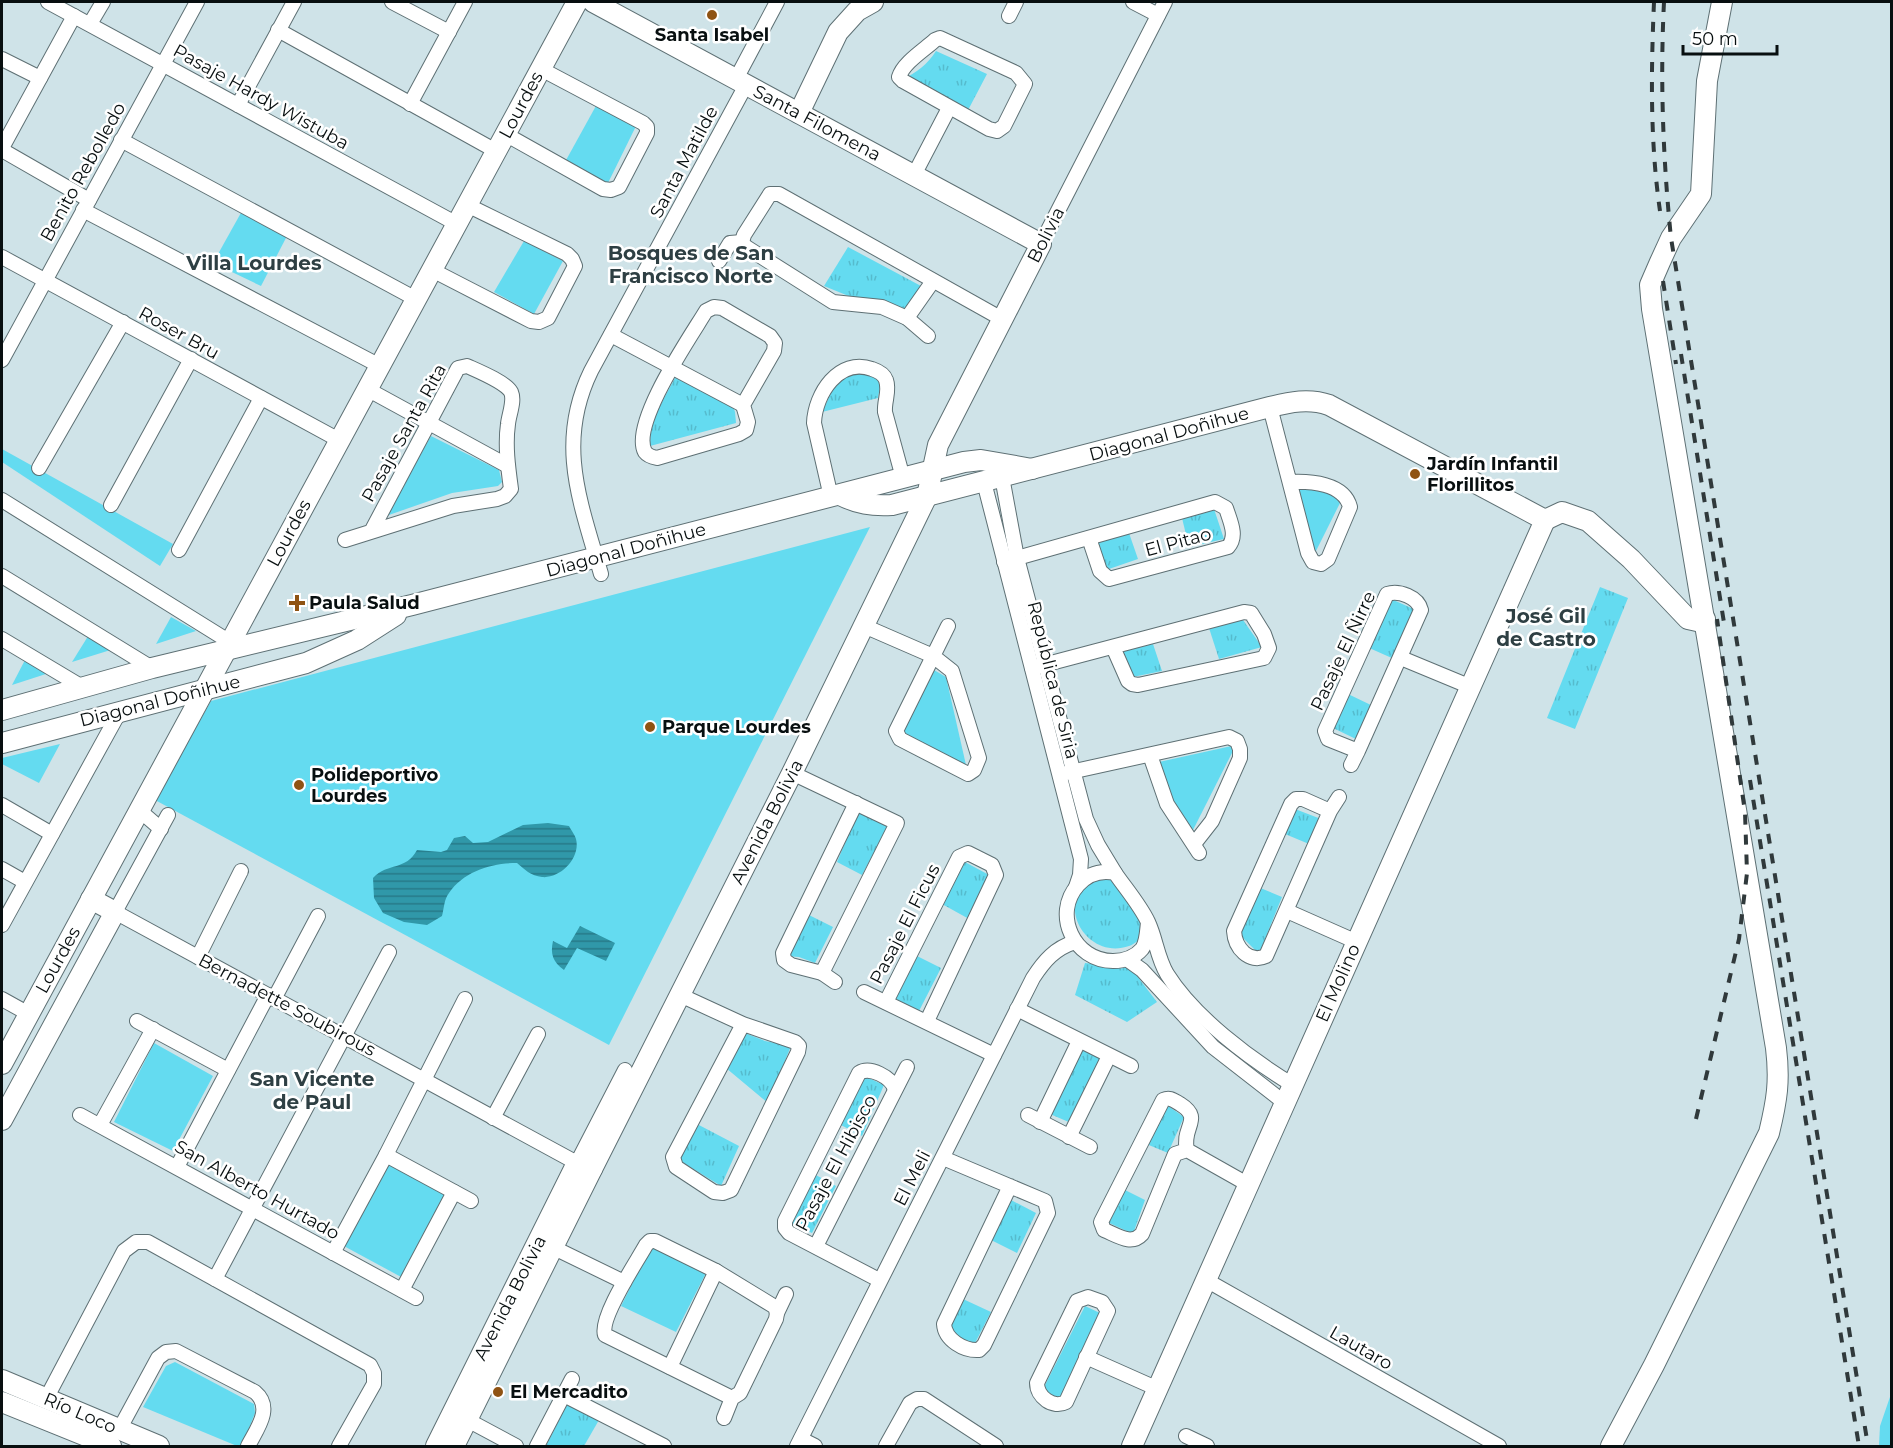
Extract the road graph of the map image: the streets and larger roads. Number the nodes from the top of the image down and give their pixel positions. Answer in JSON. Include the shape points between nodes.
{"nodes":[{"id":1,"x":48,"y":2,"type":"edge"},
{"id":2,"x":103,"y":2,"type":"edge"},
{"id":3,"x":197,"y":2,"type":"edge"},
{"id":4,"x":294,"y":2,"type":"edge"},
{"id":5,"x":392,"y":2,"type":"edge"},
{"id":6,"x":465,"y":2,"type":"edge"},
{"id":7,"x":577,"y":2,"type":"edge"},
{"id":8,"x":593,"y":2,"type":"edge"},
{"id":9,"x":777,"y":2,"type":"edge"},
{"id":10,"x":1016,"y":2,"type":"edge"},
{"id":11,"x":1133,"y":2,"type":"edge"},
{"id":12,"x":1165,"y":2,"type":"edge"},
{"id":13,"x":1722,"y":2,"type":"edge"},
{"id":14,"x":868,"y":3,"type":"edge"},
{"id":15,"x":1158,"y":15,"type":"junction"},
{"id":16,"x":74,"y":16,"type":"junction"},
{"id":17,"x":1009,"y":16,"type":"dead end"},
{"id":18,"x":90,"y":24,"type":"junction"},
{"id":19,"x":278,"y":30,"type":"junction"},
{"id":20,"x":448,"y":32,"type":"junction"},
{"id":21,"x":2,"y":59,"type":"edge"},
{"id":22,"x":163,"y":64,"type":"junction"},
{"id":23,"x":541,"y":69,"type":"junction"},
{"id":24,"x":40,"y":78,"type":"junction"},
{"id":25,"x":741,"y":82,"type":"junction"},
{"id":26,"x":410,"y":104,"type":"junction"},
{"id":27,"x":238,"y":105,"type":"junction"},
{"id":28,"x":949,"y":108,"type":"junction"},
{"id":29,"x":799,"y":113,"type":"junction"},
{"id":30,"x":505,"y":134,"type":"junction"},
{"id":31,"x":121,"y":140,"type":"junction"},
{"id":32,"x":2,"y":149,"type":"edge"},
{"id":33,"x":496,"y":152,"type":"junction"},
{"id":34,"x":914,"y":175,"type":"junction"},
{"id":35,"x":86,"y":205,"type":"junction"},
{"id":36,"x":467,"y":205,"type":"junction"},
{"id":37,"x":457,"y":224,"type":"junction"},
{"id":38,"x":742,"y":243,"type":"junction"},
{"id":39,"x":1041,"y":244,"type":"junction"},
{"id":40,"x":2,"y":256,"type":"edge"},
{"id":41,"x":719,"y":261,"type":"dead end"},
{"id":42,"x":432,"y":270,"type":"junction"},
{"id":43,"x":45,"y":280,"type":"junction"},
{"id":44,"x":933,"y":281,"type":"junction"},
{"id":45,"x":416,"y":299,"type":"junction"},
{"id":46,"x":907,"y":318,"type":"junction"},
{"id":47,"x":1002,"y":319,"type":"junction"},
{"id":48,"x":123,"y":322,"type":"junction"},
{"id":49,"x":611,"y":335,"type":"junction"},
{"id":50,"x":928,"y":336,"type":"dead end"},
{"id":51,"x":191,"y":359,"type":"junction"},
{"id":52,"x":2,"y":360,"type":"edge"},
{"id":53,"x":380,"y":366,"type":"junction"},
{"id":54,"x":672,"y":367,"type":"junction"},
{"id":55,"x":367,"y":389,"type":"junction"},
{"id":56,"x":261,"y":398,"type":"junction"},
{"id":57,"x":743,"y":405,"type":"junction"},
{"id":58,"x":1270,"y":407,"type":"junction"},
{"id":59,"x":428,"y":423,"type":"junction"},
{"id":60,"x":339,"y":440,"type":"junction"},
{"id":61,"x":508,"y":466,"type":"junction"},
{"id":62,"x":39,"y":468,"type":"dead end"},
{"id":63,"x":1032,"y":469,"type":"junction"},
{"id":64,"x":933,"y":470,"type":"junction"},
{"id":65,"x":903,"y":478,"type":"junction"},
{"id":66,"x":993,"y":479,"type":"junction"},
{"id":67,"x":1290,"y":482,"type":"junction"},
{"id":68,"x":836,"y":496,"type":"junction"},
{"id":69,"x":927,"y":496,"type":"junction"},
{"id":70,"x":2,"y":500,"type":"edge"},
{"id":71,"x":111,"y":505,"type":"dead end"},
{"id":72,"x":1545,"y":520,"type":"junction"},
{"id":73,"x":372,"y":530,"type":"junction"},
{"id":74,"x":1089,"y":538,"type":"junction"},
{"id":75,"x":345,"y":540,"type":"dead end"},
{"id":76,"x":179,"y":550,"type":"dead end"},
{"id":77,"x":1011,"y":560,"type":"junction"},
{"id":78,"x":598,"y":566,"type":"junction"},
{"id":79,"x":2,"y":576,"type":"edge"},
{"id":80,"x":412,"y":605,"type":"junction"},
{"id":81,"x":1705,"y":619,"type":"junction"},
{"id":82,"x":864,"y":626,"type":"junction"},
{"id":83,"x":948,"y":626,"type":"dead end"},
{"id":84,"x":2,"y":639,"type":"edge"},
{"id":85,"x":227,"y":646,"type":"junction"},
{"id":86,"x":1113,"y":647,"type":"junction"},
{"id":87,"x":933,"y":656,"type":"junction"},
{"id":88,"x":1401,"y":658,"type":"junction"},
{"id":89,"x":1038,"y":666,"type":"junction"},
{"id":90,"x":152,"y":668,"type":"junction"},
{"id":91,"x":1471,"y":687,"type":"junction"},
{"id":92,"x":84,"y":688,"type":"junction"},
{"id":93,"x":203,"y":691,"type":"junction"},
{"id":94,"x":4,"y":707,"type":"edge"},
{"id":95,"x":120,"y":711,"type":"junction"},
{"id":96,"x":2,"y":743,"type":"edge"},
{"id":97,"x":1358,"y":751,"type":"junction"},
{"id":98,"x":1150,"y":755,"type":"junction"},
{"id":99,"x":1351,"y":765,"type":"dead end"},
{"id":100,"x":1073,"y":771,"type":"junction"},
{"id":101,"x":792,"y":773,"type":"junction"},
{"id":102,"x":1059,"y":774,"type":"junction"},
{"id":103,"x":1339,"y":797,"type":"dead end"},
{"id":104,"x":856,"y":803,"type":"junction"},
{"id":105,"x":2,"y":805,"type":"edge"},
{"id":106,"x":139,"y":810,"type":"junction"},
{"id":107,"x":1330,"y":811,"type":"junction"},
{"id":108,"x":168,"y":815,"type":"dead end"},
{"id":109,"x":160,"y":829,"type":"junction"},
{"id":110,"x":52,"y":834,"type":"junction"},
{"id":111,"x":2,"y":868,"type":"edge"},
{"id":112,"x":241,"y":871,"type":"dead end"},
{"id":113,"x":1115,"y":873,"type":"junction"},
{"id":114,"x":25,"y":882,"type":"junction"},
{"id":115,"x":1076,"y":887,"type":"junction"},
{"id":116,"x":91,"y":899,"type":"junction"},
{"id":117,"x":1287,"y":911,"type":"junction"},
{"id":118,"x":115,"y":912,"type":"junction"},
{"id":119,"x":318,"y":916,"type":"dead end"},
{"id":120,"x":1148,"y":922,"type":"junction"},
{"id":121,"x":2,"y":925,"type":"edge"},
{"id":122,"x":1075,"y":942,"type":"junction"},
{"id":123,"x":1357,"y":942,"type":"junction"},
{"id":124,"x":388,"y":952,"type":"dead end"},
{"id":125,"x":198,"y":957,"type":"junction"},
{"id":126,"x":1128,"y":960,"type":"junction"},
{"id":127,"x":822,"y":973,"type":"junction"},
{"id":128,"x":835,"y":982,"type":"dead end"},
{"id":129,"x":864,"y":992,"type":"dead end"},
{"id":130,"x":680,"y":994,"type":"junction"},
{"id":131,"x":271,"y":997,"type":"junction"},
{"id":132,"x":2,"y":999,"type":"edge"},
{"id":133,"x":465,"y":999,"type":"dead end"},
{"id":134,"x":886,"y":1002,"type":"junction"},
{"id":135,"x":1017,"y":1009,"type":"junction"},
{"id":136,"x":29,"y":1014,"type":"junction"},
{"id":137,"x":137,"y":1021,"type":"dead end"},
{"id":138,"x":927,"y":1021,"type":"junction"},
{"id":139,"x":742,"y":1024,"type":"junction"},
{"id":140,"x":153,"y":1029,"type":"junction"},
{"id":141,"x":538,"y":1034,"type":"dead end"},
{"id":142,"x":345,"y":1037,"type":"junction"},
{"id":143,"x":1079,"y":1041,"type":"junction"},
{"id":144,"x":994,"y":1055,"type":"junction"},
{"id":145,"x":1109,"y":1056,"type":"junction"},
{"id":146,"x":2,"y":1064,"type":"edge"},
{"id":147,"x":1131,"y":1066,"type":"dead end"},
{"id":148,"x":907,"y":1067,"type":"dead end"},
{"id":149,"x":228,"y":1070,"type":"junction"},
{"id":150,"x":625,"y":1070,"type":"dead end"},
{"id":151,"x":424,"y":1079,"type":"junction"},
{"id":152,"x":1293,"y":1085,"type":"junction"},
{"id":153,"x":895,"y":1089,"type":"junction"},
{"id":154,"x":1285,"y":1103,"type":"junction"},
{"id":155,"x":80,"y":1115,"type":"dead end"},
{"id":156,"x":1028,"y":1115,"type":"dead end"},
{"id":157,"x":493,"y":1118,"type":"junction"},
{"id":158,"x":2,"y":1120,"type":"edge"},
{"id":159,"x":1040,"y":1122,"type":"junction"},
{"id":160,"x":100,"y":1125,"type":"junction"},
{"id":161,"x":1070,"y":1137,"type":"junction"},
{"id":162,"x":1090,"y":1148,"type":"dead end"},
{"id":163,"x":1187,"y":1150,"type":"junction"},
{"id":164,"x":386,"y":1155,"type":"junction"},
{"id":165,"x":942,"y":1158,"type":"junction"},
{"id":166,"x":585,"y":1166,"type":"junction"},
{"id":167,"x":177,"y":1167,"type":"junction"},
{"id":168,"x":1249,"y":1185,"type":"junction"},
{"id":169,"x":1010,"y":1186,"type":"junction"},
{"id":170,"x":454,"y":1192,"type":"junction"},
{"id":171,"x":471,"y":1201,"type":"dead end"},
{"id":172,"x":253,"y":1209,"type":"junction"},
{"id":173,"x":546,"y":1244,"type":"junction"},
{"id":174,"x":816,"y":1246,"type":"junction"},
{"id":175,"x":333,"y":1253,"type":"junction"},
{"id":176,"x":717,"y":1271,"type":"junction"},
{"id":177,"x":216,"y":1279,"type":"junction"},
{"id":178,"x":879,"y":1280,"type":"junction"},
{"id":179,"x":1206,"y":1280,"type":"junction"},
{"id":180,"x":624,"y":1282,"type":"junction"},
{"id":181,"x":402,"y":1290,"type":"junction"},
{"id":182,"x":786,"y":1294,"type":"dead end"},
{"id":183,"x":416,"y":1298,"type":"dead end"},
{"id":184,"x":777,"y":1313,"type":"junction"},
{"id":185,"x":1086,"y":1357,"type":"junction"},
{"id":186,"x":669,"y":1367,"type":"junction"},
{"id":187,"x":572,"y":1379,"type":"dead end"},
{"id":188,"x":2,"y":1380,"type":"edge"},
{"id":189,"x":1158,"y":1389,"type":"junction"},
{"id":190,"x":564,"y":1395,"type":"junction"},
{"id":191,"x":732,"y":1398,"type":"junction"},
{"id":192,"x":46,"y":1399,"type":"junction"},
{"id":193,"x":2,"y":1402,"type":"edge"},
{"id":194,"x":460,"y":1416,"type":"junction"},
{"id":195,"x":724,"y":1418,"type":"dead end"},
{"id":196,"x":1186,"y":1436,"type":"dead end"},
{"id":197,"x":104,"y":1440,"type":"edge"},
{"id":198,"x":799,"y":1443,"type":"edge"},
{"id":199,"x":159,"y":1446,"type":"edge"},
{"id":200,"x":248,"y":1446,"type":"edge"},
{"id":201,"x":339,"y":1446,"type":"edge"},
{"id":202,"x":436,"y":1446,"type":"edge"},
{"id":203,"x":454,"y":1446,"type":"edge"},
{"id":204,"x":516,"y":1446,"type":"edge"},
{"id":205,"x":537,"y":1446,"type":"edge"},
{"id":206,"x":664,"y":1446,"type":"edge"},
{"id":207,"x":815,"y":1446,"type":"edge"},
{"id":208,"x":886,"y":1446,"type":"edge"},
{"id":209,"x":996,"y":1446,"type":"edge"},
{"id":210,"x":1132,"y":1446,"type":"edge"},
{"id":211,"x":1207,"y":1446,"type":"edge"},
{"id":212,"x":1499,"y":1446,"type":"edge"},
{"id":213,"x":1611,"y":1446,"type":"edge"}],
"edges":[{"from":1,"to":16,"type":"street","name":"Pasaje Hardy Wistuba"},
{"from":2,"to":18,"type":"street"},
{"from":3,"to":22,"type":"street","name":"Benito Rebolledo"},
{"from":4,"to":19,"type":"street"},
{"from":5,"to":20,"type":"street"},
{"from":6,"to":20,"type":"street"},
{"from":7,"to":23,"type":"street","name":"Lourdes"},
{"from":8,"to":25,"type":"street","name":"Santa Filomena"},
{"from":9,"to":25,"type":"street","name":"Santa Matilde"},
{"from":10,"to":17,"type":"street"},
{"from":11,"to":15,"type":"street"},
{"from":12,"to":15,"type":"street","name":"Bolivia"},
{"from":13,"to":81,"type":"street","via":[[1707,81],[1701,194],[1671,238],[1650,285]]},
{"from":14,"to":29,"type":"street","via":[[838,32]]},
{"from":15,"to":39,"type":"street","name":"Bolivia"},
{"from":16,"to":18,"type":"street","name":"Pasaje Hardy Wistuba"},
{"from":16,"to":24,"type":"street"},
{"from":18,"to":22,"type":"street","name":"Pasaje Hardy Wistuba"},
{"from":19,"to":26,"type":"street"},
{"from":19,"to":27,"type":"street"},
{"from":20,"to":26,"type":"street"},
{"from":21,"to":24,"type":"street"},
{"from":22,"to":27,"type":"street","name":"Pasaje Hardy Wistuba"},
{"from":22,"to":31,"type":"street","name":"Benito Rebolledo"},
{"from":23,"to":30,"type":"street","name":"Lourdes"},
{"from":23,"to":30,"type":"street","via":[[647,127],[619,187],[603,189]]},
{"from":24,"to":32,"type":"street"},
{"from":25,"to":29,"type":"street","name":"Santa Filomena"},
{"from":25,"to":49,"type":"street","name":"Santa Matilde"},
{"from":26,"to":33,"type":"street"},
{"from":27,"to":37,"type":"street","name":"Pasaje Hardy Wistuba"},
{"from":28,"to":28,"type":"street","via":[[899,78],[906,66],[940,38],[1016,73],[1025,84],[1004,126],[997,130]]},
{"from":28,"to":34,"type":"street"},
{"from":29,"to":34,"type":"street","name":"Santa Filomena"},
{"from":30,"to":33,"type":"street","name":"Lourdes"},
{"from":31,"to":35,"type":"street","name":"Benito Rebolledo"},
{"from":31,"to":45,"type":"street"},
{"from":32,"to":35,"type":"street"},
{"from":33,"to":36,"type":"street","name":"Lourdes"},
{"from":34,"to":39,"type":"street","name":"Santa Filomena"},
{"from":35,"to":43,"type":"street","name":"Benito Rebolledo"},
{"from":35,"to":53,"type":"street"},
{"from":36,"to":37,"type":"street","name":"Lourdes"},
{"from":36,"to":42,"type":"street","via":[[572,259],[575,266],[548,318],[531,321]]},
{"from":37,"to":42,"type":"street","name":"Lourdes"},
{"from":38,"to":41,"type":"street","via":[[730,243]]},
{"from":38,"to":44,"type":"street","via":[[770,194],[779,194]]},
{"from":38,"to":46,"type":"street","via":[[833,302],[874,305]]},
{"from":39,"to":47,"type":"street","name":"Bolivia"},
{"from":40,"to":43,"type":"street","name":"Roser Bru"},
{"from":42,"to":45,"type":"street","name":"Lourdes"},
{"from":43,"to":48,"type":"street","name":"Roser Bru"},
{"from":43,"to":52,"type":"street","name":"Benito Rebolledo"},
{"from":44,"to":46,"type":"street"},
{"from":44,"to":47,"type":"street"},
{"from":45,"to":53,"type":"street","name":"Lourdes"},
{"from":46,"to":50,"type":"street"},
{"from":47,"to":64,"type":"street","name":"Bolivia","via":[[938,445]]},
{"from":48,"to":51,"type":"street","name":"Roser Bru"},
{"from":48,"to":62,"type":"street"},
{"from":49,"to":54,"type":"street"},
{"from":49,"to":78,"type":"street","name":"Santa Matilde","via":[[583,388],[573,427],[577,486]]},
{"from":51,"to":56,"type":"street","name":"Roser Bru"},
{"from":51,"to":71,"type":"street"},
{"from":53,"to":55,"type":"street","name":"Lourdes"},
{"from":54,"to":57,"type":"street"},
{"from":54,"to":57,"type":"street","via":[[706,311],[722,308],[770,336],[775,343]]},
{"from":54,"to":57,"type":"street","via":[[645,425],[644,450],[649,456],[657,458],[739,434],[746,430],[748,422]]},
{"from":55,"to":59,"type":"street"},
{"from":55,"to":60,"type":"street","name":"Lourdes"},
{"from":56,"to":60,"type":"street","name":"Roser Bru"},
{"from":56,"to":76,"type":"street"},
{"from":58,"to":63,"type":"street","name":"Diagonal Doñihue"},
{"from":58,"to":67,"type":"street"},
{"from":58,"to":72,"type":"street","name":"Diagonal Doñihue","via":[[1307,400],[1329,405]]},
{"from":59,"to":61,"type":"street"},
{"from":59,"to":61,"type":"street","name":"Pasaje Santa Rita","via":[[458,368],[467,366],[506,386],[513,399],[507,430]]},
{"from":59,"to":73,"type":"street","name":"Pasaje Santa Rita"},
{"from":60,"to":85,"type":"street","name":"Lourdes"},
{"from":61,"to":73,"type":"street","name":"Pasaje Santa Rita","via":[[511,489],[505,496],[453,506]]},
{"from":63,"to":64,"type":"street","name":"Diagonal Doñihue","via":[[981,460]]},
{"from":63,"to":66,"type":"street","name":"Diagonal Doñihue"},
{"from":64,"to":65,"type":"street","name":"Diagonal Doñihue"},
{"from":64,"to":69,"type":"street","name":"Avenida Bolivia"},
{"from":65,"to":68,"type":"street","name":"Diagonal Doñihue"},
{"from":65,"to":68,"type":"street","via":[[885,412],[886,378],[870,368],[847,367],[826,389],[814,415]]},
{"from":66,"to":69,"type":"street","name":"Diagonal Doñihue"},
{"from":66,"to":77,"type":"street","name":"República de Siria"},
{"from":67,"to":67,"type":"street","via":[[1309,481],[1329,487],[1348,500],[1350,507],[1328,559],[1322,564],[1313,562],[1308,553]]},
{"from":68,"to":69,"type":"street","name":"Diagonal Doñihue","via":[[872,506]]},
{"from":68,"to":78,"type":"street","name":"Diagonal Doñihue"},
{"from":69,"to":82,"type":"street","name":"Avenida Bolivia"},
{"from":70,"to":85,"type":"street"},
{"from":72,"to":81,"type":"street","via":[[1562,512],[1588,521],[1688,619]]},
{"from":72,"to":91,"type":"street","name":"El Molino"},
{"from":73,"to":75,"type":"street","name":"Pasaje Santa Rita"},
{"from":74,"to":74,"type":"street","name":"El Pitao","via":[[1100,571],[1109,579],[1228,547],[1234,536],[1227,508],[1215,502]]},
{"from":74,"to":77,"type":"street","name":"El Pitao"},
{"from":77,"to":89,"type":"street","name":"República de Siria"},
{"from":78,"to":80,"type":"street","name":"Diagonal Doñihue"},
{"from":79,"to":90,"type":"street"},
{"from":80,"to":85,"type":"street","name":"Diagonal Doñihue"},
{"from":80,"to":93,"type":"street","name":"Diagonal Doñihue","via":[[357,640],[306,663]]},
{"from":81,"to":213,"type":"street","via":[[1776,1048],[1777,1101],[1769,1132]]},
{"from":82,"to":87,"type":"street"},
{"from":82,"to":101,"type":"street","name":"Avenida Bolivia"},
{"from":83,"to":87,"type":"street"},
{"from":84,"to":92,"type":"street"},
{"from":85,"to":90,"type":"street","name":"Diagonal Doñihue"},
{"from":85,"to":93,"type":"street","name":"Lourdes"},
{"from":86,"to":86,"type":"street","via":[[1128,681],[1138,685],[1264,658],[1269,648],[1255,617],[1244,612]]},
{"from":86,"to":89,"type":"street"},
{"from":87,"to":87,"type":"street","via":[[897,736],[968,774],[979,758],[952,670]]},
{"from":88,"to":91,"type":"street"},
{"from":88,"to":97,"type":"street","name":"Pasaje El Ñirre"},
{"from":88,"to":97,"type":"street","name":"Pasaje El Ñirre","via":[[1421,610],[1416,600],[1392,592],[1387,594],[1325,731],[1328,739]]},
{"from":89,"to":100,"type":"street","name":"República de Siria"},
{"from":89,"to":102,"type":"street","name":"República de Siria"},
{"from":90,"to":92,"type":"street","name":"Diagonal Doñihue"},
{"from":91,"to":123,"type":"street","name":"El Molino"},
{"from":92,"to":94,"type":"street","name":"Diagonal Doñihue"},
{"from":93,"to":95,"type":"street","name":"Diagonal Doñihue"},
{"from":93,"to":106,"type":"street","name":"Lourdes"},
{"from":95,"to":96,"type":"street","name":"Diagonal Doñihue"},
{"from":95,"to":110,"type":"street"},
{"from":97,"to":99,"type":"street","name":"Pasaje El Ñirre"},
{"from":98,"to":98,"type":"street","via":[[1167,804],[1197,849],[1240,759],[1237,741],[1228,737]]},
{"from":98,"to":100,"type":"street"},
{"from":100,"to":102,"type":"street"},
{"from":100,"to":113,"type":"street","name":"República de Siria","via":[[1090,830]]},
{"from":101,"to":104,"type":"street"},
{"from":101,"to":130,"type":"street","name":"Avenida Bolivia"},
{"from":102,"to":115,"type":"street","name":"República de Siria","via":[[1081,859]]},
{"from":103,"to":107,"type":"street"},
{"from":104,"to":127,"type":"street","via":[[897,824]]},
{"from":104,"to":127,"type":"street","via":[[783,953],[784,960],[791,965]]},
{"from":105,"to":110,"type":"street"},
{"from":106,"to":109,"type":"street"},
{"from":106,"to":116,"type":"street","name":"Lourdes"},
{"from":107,"to":117,"type":"street"},
{"from":107,"to":117,"type":"street","via":[[1303,799],[1291,804],[1234,931],[1240,948],[1250,958],[1266,956]]},
{"from":108,"to":109,"type":"street","name":"Lourdes"},
{"from":109,"to":118,"type":"street","name":"Lourdes"},
{"from":110,"to":114,"type":"street"},
{"from":111,"to":114,"type":"street"},
{"from":112,"to":125,"type":"street"},
{"from":113,"to":115,"type":"street","via":[[1097,872]]},
{"from":113,"to":120,"type":"street"},
{"from":114,"to":121,"type":"street"},
{"from":115,"to":122,"type":"street","via":[[1070,896],[1068,915]]},
{"from":116,"to":118,"type":"street","name":"Bernadette Soubirous"},
{"from":116,"to":136,"type":"street","name":"Lourdes"},
{"from":117,"to":123,"type":"street"},
{"from":118,"to":125,"type":"street","name":"Bernadette Soubirous"},
{"from":118,"to":158,"type":"street","name":"Lourdes"},
{"from":119,"to":131,"type":"street"},
{"from":120,"to":126,"type":"street","via":[[1142,949]]},
{"from":120,"to":152,"type":"street","via":[[1162,965],[1178,989],[1227,1038]]},
{"from":122,"to":126,"type":"street","via":[[1099,960]]},
{"from":122,"to":135,"type":"street","name":"El Meli","via":[[1043,963]]},
{"from":123,"to":152,"type":"street","name":"El Molino"},
{"from":124,"to":142,"type":"street"},
{"from":125,"to":131,"type":"street","name":"Bernadette Soubirous"},
{"from":126,"to":154,"type":"street","via":[[1142,970],[1213,1047]]},
{"from":127,"to":128,"type":"street"},
{"from":129,"to":134,"type":"street"},
{"from":130,"to":139,"type":"street"},
{"from":130,"to":166,"type":"street","name":"Avenida Bolivia"},
{"from":131,"to":142,"type":"street","name":"Bernadette Soubirous"},
{"from":131,"to":149,"type":"street"},
{"from":132,"to":136,"type":"street"},
{"from":133,"to":151,"type":"street"},
{"from":134,"to":138,"type":"street"},
{"from":134,"to":138,"type":"street","name":"Pasaje El Ficus","via":[[959,857],[968,853],[992,865],[996,875]]},
{"from":135,"to":143,"type":"street"},
{"from":135,"to":144,"type":"street","name":"El Meli"},
{"from":136,"to":146,"type":"street","name":"Lourdes"},
{"from":137,"to":140,"type":"street"},
{"from":138,"to":144,"type":"street"},
{"from":139,"to":139,"type":"street","via":[[673,1157],[676,1167],[714,1192],[731,1190],[798,1052],[795,1042]]},
{"from":140,"to":149,"type":"street"},
{"from":140,"to":160,"type":"street"},
{"from":141,"to":157,"type":"street"},
{"from":142,"to":151,"type":"street","name":"Bernadette Soubirous"},
{"from":142,"to":172,"type":"street"},
{"from":143,"to":145,"type":"street"},
{"from":143,"to":159,"type":"street"},
{"from":144,"to":165,"type":"street","name":"El Meli"},
{"from":145,"to":147,"type":"street"},
{"from":145,"to":161,"type":"street"},
{"from":148,"to":153,"type":"street"},
{"from":149,"to":167,"type":"street"},
{"from":150,"to":166,"type":"street"},
{"from":151,"to":157,"type":"street","name":"Bernadette Soubirous"},
{"from":151,"to":164,"type":"street"},
{"from":152,"to":154,"type":"street","name":"El Molino"},
{"from":153,"to":174,"type":"street","name":"Pasaje El Hibisco"},
{"from":153,"to":174,"type":"street","name":"Pasaje El Hibisco","via":[[891,1081],[870,1070],[858,1073],[784,1221],[789,1233]]},
{"from":154,"to":168,"type":"street","name":"El Molino"},
{"from":155,"to":160,"type":"street","name":"San Alberto Hurtado"},
{"from":156,"to":159,"type":"street"},
{"from":157,"to":166,"type":"street","name":"Bernadette Soubirous"},
{"from":159,"to":161,"type":"street"},
{"from":160,"to":167,"type":"street","name":"San Alberto Hurtado"},
{"from":161,"to":162,"type":"street"},
{"from":163,"to":163,"type":"street","via":[[1185,1137],[1191,1114],[1166,1098],[1101,1222],[1104,1230],[1129,1240],[1137,1239],[1176,1154]]},
{"from":163,"to":168,"type":"street"},
{"from":164,"to":170,"type":"street"},
{"from":164,"to":175,"type":"street"},
{"from":165,"to":169,"type":"street"},
{"from":165,"to":178,"type":"street","name":"El Meli"},
{"from":166,"to":173,"type":"street","name":"Avenida Bolivia"},
{"from":167,"to":172,"type":"street","name":"San Alberto Hurtado"},
{"from":168,"to":179,"type":"street","name":"El Molino"},
{"from":169,"to":169,"type":"street","via":[[944,1324],[948,1338],[972,1350],[984,1345],[1048,1213],[1045,1201]]},
{"from":170,"to":171,"type":"street"},
{"from":170,"to":181,"type":"street"},
{"from":172,"to":175,"type":"street","name":"San Alberto Hurtado"},
{"from":172,"to":177,"type":"street"},
{"from":173,"to":180,"type":"street"},
{"from":173,"to":194,"type":"street","name":"Avenida Bolivia"},
{"from":174,"to":178,"type":"street"},
{"from":175,"to":181,"type":"street","name":"San Alberto Hurtado"},
{"from":176,"to":180,"type":"street","via":[[650,1241]]},
{"from":176,"to":184,"type":"street","via":[[774,1307]]},
{"from":176,"to":186,"type":"street"},
{"from":177,"to":192,"type":"street","via":[[148,1242],[131,1244]]},
{"from":177,"to":201,"type":"street","via":[[367,1362],[374,1384]]},
{"from":178,"to":198,"type":"street","name":"El Meli"},
{"from":179,"to":189,"type":"street","name":"El Molino"},
{"from":179,"to":212,"type":"street","name":"Lautaro"},
{"from":180,"to":186,"type":"street","via":[[604,1323],[605,1335]]},
{"from":181,"to":183,"type":"street","name":"San Alberto Hurtado"},
{"from":182,"to":184,"type":"street"},
{"from":184,"to":191,"type":"street","via":[[740,1393]]},
{"from":185,"to":185,"type":"street","via":[[1108,1311],[1102,1302],[1088,1297],[1077,1301],[1037,1383],[1041,1397],[1054,1404],[1066,1402]]},
{"from":185,"to":189,"type":"street"},
{"from":186,"to":191,"type":"street"},
{"from":187,"to":190,"type":"street"},
{"from":188,"to":192,"type":"street","name":"Río Loco"},
{"from":189,"to":210,"type":"street","name":"El Molino"},
{"from":190,"to":205,"type":"street"},
{"from":190,"to":206,"type":"street"},
{"from":191,"to":195,"type":"street"},
{"from":192,"to":197,"type":"street","name":"Río Loco"},
{"from":193,"to":197,"type":"street","name":"Río Loco"},
{"from":194,"to":202,"type":"street","name":"Avenida Bolivia"},
{"from":194,"to":203,"type":"street","name":"Avenida Bolivia"},
{"from":194,"to":204,"type":"street"},
{"from":196,"to":211,"type":"street"},
{"from":197,"to":199,"type":"street","name":"Río Loco"},
{"from":197,"to":200,"type":"street","via":[[158,1358],[176,1351],[262,1399],[264,1413]]},
{"from":198,"to":207,"type":"street"},
{"from":208,"to":209,"type":"street","via":[[910,1403],[924,1399]]}]}
